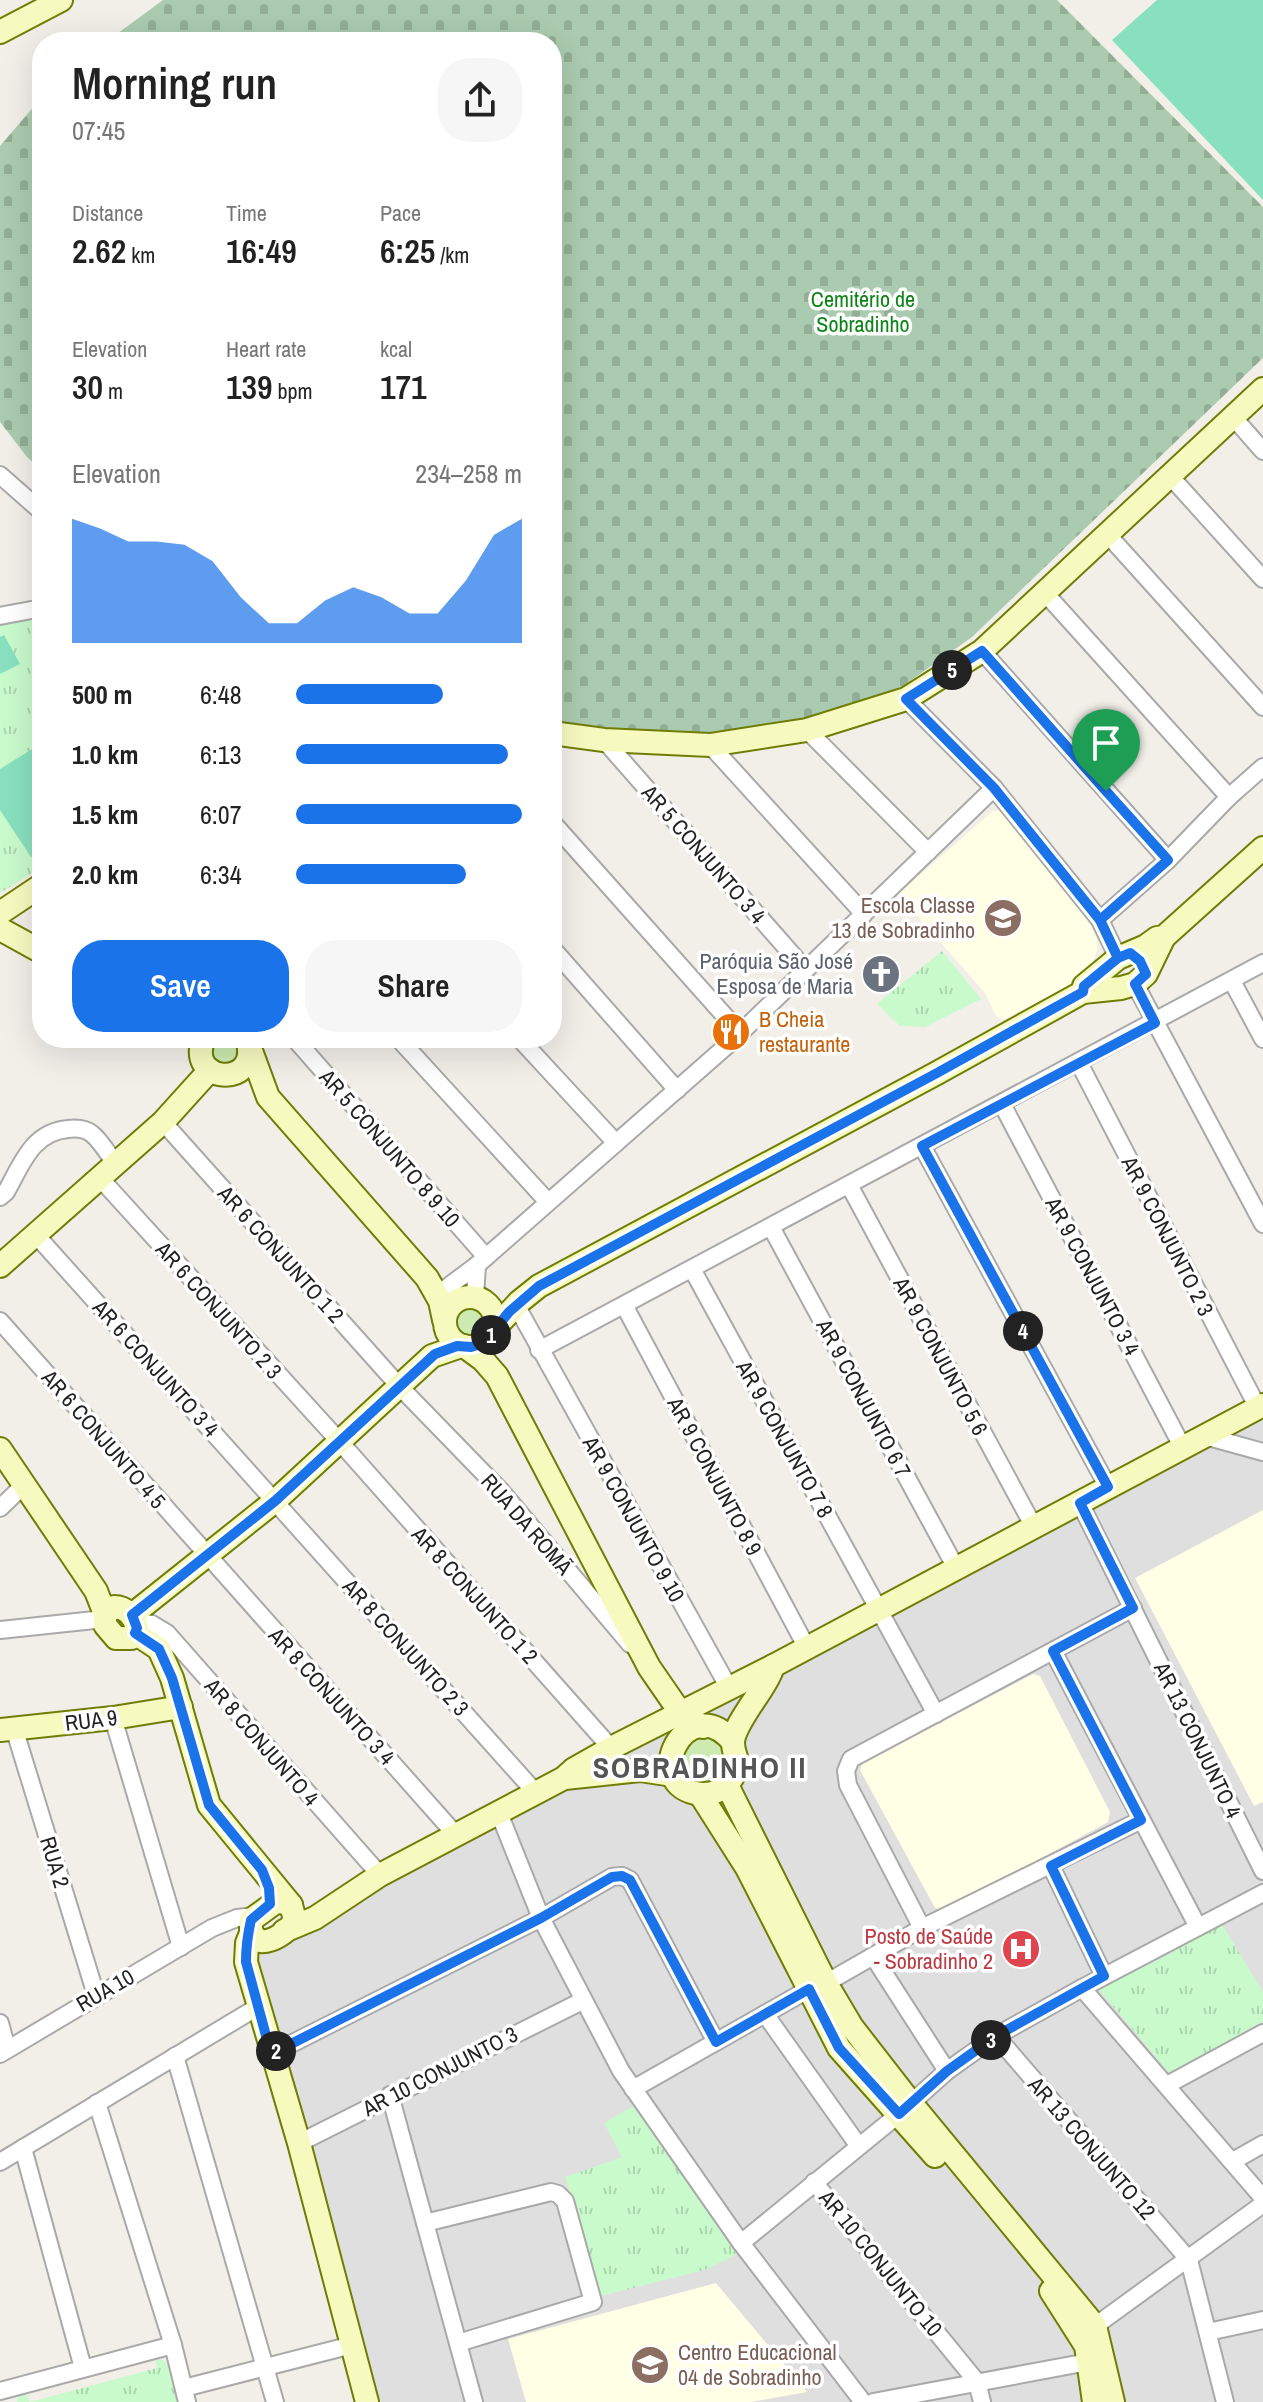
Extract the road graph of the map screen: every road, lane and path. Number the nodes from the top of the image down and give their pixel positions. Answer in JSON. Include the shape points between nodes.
{"nodes":[{"id":1,"x":61,"y":0,"type":"edge"},
{"id":2,"x":0,"y":32,"type":"edge"},
{"id":3,"x":1263,"y":389,"type":"edge"},
{"id":4,"x":1234,"y":418,"type":"junction"},
{"id":5,"x":1263,"y":451,"type":"edge"},
{"id":6,"x":0,"y":475,"type":"edge"},
{"id":7,"x":1170,"y":476,"type":"junction"},
{"id":8,"x":32,"y":503,"type":"edge"},
{"id":9,"x":1108,"y":535,"type":"junction"},
{"id":10,"x":1263,"y":579,"type":"edge"},
{"id":11,"x":1045,"y":593,"type":"junction"},
{"id":12,"x":32,"y":609,"type":"edge"},
{"id":13,"x":2,"y":612,"type":"edge"},
{"id":14,"x":982,"y":651,"type":"junction"},
{"id":15,"x":906,"y":699,"type":"junction"},
{"id":16,"x":1263,"y":707,"type":"edge"},
{"id":17,"x":807,"y":730,"type":"junction"},
{"id":18,"x":562,"y":734,"type":"edge"},
{"id":19,"x":604,"y":740,"type":"junction"},
{"id":20,"x":710,"y":745,"type":"junction"},
{"id":21,"x":1263,"y":767,"type":"edge"},
{"id":22,"x":994,"y":788,"type":"junction"},
{"id":23,"x":1229,"y":797,"type":"junction"},
{"id":24,"x":562,"y":833,"type":"edge"},
{"id":25,"x":1263,"y":848,"type":"edge"},
{"id":26,"x":928,"y":852,"type":"junction"},
{"id":27,"x":1168,"y":860,"type":"junction"},
{"id":28,"x":32,"y":892,"type":"edge"},
{"id":29,"x":0,"y":913,"type":"edge"},
{"id":30,"x":864,"y":914,"type":"junction"},
{"id":31,"x":1100,"y":920,"type":"junction"},
{"id":32,"x":0,"y":929,"type":"edge"},
{"id":33,"x":1164,"y":937,"type":"junction"},
{"id":34,"x":32,"y":947,"type":"edge"},
{"id":35,"x":562,"y":959,"type":"edge"},
{"id":36,"x":1118,"y":959,"type":"junction"},
{"id":37,"x":1263,"y":963,"type":"edge"},
{"id":38,"x":805,"y":969,"type":"junction"},
{"id":39,"x":1232,"y":981,"type":"junction"},
{"id":40,"x":1134,"y":982,"type":"junction"},
{"id":41,"x":1083,"y":992,"type":"junction"},
{"id":42,"x":1155,"y":1023,"type":"junction"},
{"id":43,"x":740,"y":1033,"type":"junction"},
{"id":44,"x":1263,"y":1039,"type":"edge"},
{"id":45,"x":193,"y":1048,"type":"edge"},
{"id":46,"x":248,"y":1048,"type":"edge"},
{"id":47,"x":250,"y":1048,"type":"edge"},
{"id":48,"x":302,"y":1048,"type":"edge"},
{"id":49,"x":407,"y":1048,"type":"edge"},
{"id":50,"x":528,"y":1048,"type":"edge"},
{"id":51,"x":209,"y":1061,"type":"edge"},
{"id":52,"x":1079,"y":1063,"type":"junction"},
{"id":53,"x":677,"y":1090,"type":"junction"},
{"id":54,"x":268,"y":1097,"type":"junction"},
{"id":55,"x":1002,"y":1104,"type":"junction"},
{"id":56,"x":163,"y":1122,"type":"junction"},
{"id":57,"x":616,"y":1143,"type":"junction"},
{"id":58,"x":922,"y":1146,"type":"junction"},
{"id":59,"x":107,"y":1170,"type":"junction"},
{"id":60,"x":849,"y":1185,"type":"junction"},
{"id":61,"x":0,"y":1197,"type":"edge"},
{"id":62,"x":548,"y":1202,"type":"junction"},
{"id":63,"x":1263,"y":1224,"type":"edge"},
{"id":64,"x":771,"y":1227,"type":"junction"},
{"id":65,"x":36,"y":1235,"type":"junction"},
{"id":66,"x":481,"y":1261,"type":"junction"},
{"id":67,"x":0,"y":1266,"type":"edge"},
{"id":68,"x":692,"y":1269,"type":"junction"},
{"id":69,"x":539,"y":1286,"type":"junction"},
{"id":70,"x":458,"y":1292,"type":"junction"},
{"id":71,"x":516,"y":1305,"type":"junction"},
{"id":72,"x":624,"y":1305,"type":"junction"},
{"id":73,"x":0,"y":1321,"type":"edge"},
{"id":74,"x":444,"y":1322,"type":"junction"},
{"id":75,"x":493,"y":1331,"type":"junction"},
{"id":76,"x":463,"y":1346,"type":"junction"},
{"id":77,"x":539,"y":1350,"type":"junction"},
{"id":78,"x":435,"y":1354,"type":"junction"},
{"id":79,"x":497,"y":1376,"type":"junction"},
{"id":80,"x":400,"y":1387,"type":"junction"},
{"id":81,"x":1260,"y":1406,"type":"edge"},
{"id":82,"x":1205,"y":1436,"type":"junction"},
{"id":83,"x":340,"y":1442,"type":"junction"},
{"id":84,"x":1183,"y":1448,"type":"junction"},
{"id":85,"x":0,"y":1449,"type":"edge"},
{"id":86,"x":1263,"y":1452,"type":"edge"},
{"id":87,"x":25,"y":1484,"type":"junction"},
{"id":88,"x":1108,"y":1487,"type":"junction"},
{"id":89,"x":275,"y":1501,"type":"junction"},
{"id":90,"x":1080,"y":1503,"type":"junction"},
{"id":91,"x":0,"y":1508,"type":"edge"},
{"id":92,"x":1034,"y":1527,"type":"junction"},
{"id":93,"x":207,"y":1557,"type":"junction"},
{"id":94,"x":956,"y":1568,"type":"junction"},
{"id":95,"x":1133,"y":1608,"type":"junction"},
{"id":96,"x":878,"y":1610,"type":"junction"},
{"id":97,"x":120,"y":1621,"type":"junction"},
{"id":98,"x":0,"y":1630,"type":"edge"},
{"id":99,"x":807,"y":1648,"type":"junction"},
{"id":100,"x":1053,"y":1651,"type":"junction"},
{"id":101,"x":773,"y":1666,"type":"junction"},
{"id":102,"x":649,"y":1667,"type":"junction"},
{"id":103,"x":729,"y":1688,"type":"junction"},
{"id":104,"x":181,"y":1707,"type":"junction"},
{"id":105,"x":680,"y":1712,"type":"junction"},
{"id":106,"x":936,"y":1714,"type":"junction"},
{"id":107,"x":113,"y":1718,"type":"junction"},
{"id":108,"x":703,"y":1727,"type":"junction"},
{"id":109,"x":7,"y":1729,"type":"edge"},
{"id":110,"x":733,"y":1742,"type":"junction"},
{"id":111,"x":675,"y":1743,"type":"junction"},
{"id":112,"x":611,"y":1748,"type":"junction"},
{"id":113,"x":640,"y":1770,"type":"junction"},
{"id":114,"x":673,"y":1775,"type":"junction"},
{"id":115,"x":564,"y":1778,"type":"junction"},
{"id":116,"x":727,"y":1785,"type":"junction"},
{"id":117,"x":536,"y":1793,"type":"junction"},
{"id":118,"x":700,"y":1794,"type":"junction"},
{"id":119,"x":499,"y":1813,"type":"junction"},
{"id":120,"x":1141,"y":1820,"type":"junction"},
{"id":121,"x":456,"y":1835,"type":"junction"},
{"id":122,"x":1051,"y":1866,"type":"junction"},
{"id":123,"x":1263,"y":1871,"type":"edge"},
{"id":124,"x":380,"y":1875,"type":"junction"},
{"id":125,"x":1263,"y":1893,"type":"edge"},
{"id":126,"x":541,"y":1918,"type":"junction"},
{"id":127,"x":270,"y":1922,"type":"junction"},
{"id":128,"x":1198,"y":1927,"type":"junction"},
{"id":129,"x":922,"y":1928,"type":"junction"},
{"id":130,"x":181,"y":1947,"type":"junction"},
{"id":131,"x":873,"y":1956,"type":"junction"},
{"id":132,"x":1104,"y":1976,"type":"junction"},
{"id":133,"x":817,"y":1986,"type":"junction"},
{"id":134,"x":1082,"y":1988,"type":"junction"},
{"id":135,"x":96,"y":1995,"type":"junction"},
{"id":136,"x":582,"y":2001,"type":"junction"},
{"id":137,"x":259,"y":2006,"type":"junction"},
{"id":138,"x":765,"y":2014,"type":"junction"},
{"id":139,"x":0,"y":2023,"type":"edge"},
{"id":140,"x":1263,"y":2033,"type":"edge"},
{"id":141,"x":996,"y":2036,"type":"junction"},
{"id":142,"x":716,"y":2042,"type":"junction"},
{"id":143,"x":4,"y":2051,"type":"edge"},
{"id":144,"x":271,"y":2054,"type":"junction"},
{"id":145,"x":175,"y":2056,"type":"junction"},
{"id":146,"x":947,"y":2071,"type":"junction"},
{"id":147,"x":1167,"y":2085,"type":"junction"},
{"id":148,"x":633,"y":2089,"type":"junction"},
{"id":149,"x":390,"y":2095,"type":"junction"},
{"id":150,"x":97,"y":2103,"type":"junction"},
{"id":151,"x":905,"y":2109,"type":"junction"},
{"id":152,"x":299,"y":2143,"type":"junction"},
{"id":153,"x":1263,"y":2144,"type":"edge"},
{"id":154,"x":858,"y":2145,"type":"junction"},
{"id":155,"x":23,"y":2148,"type":"junction"},
{"id":156,"x":1233,"y":2161,"type":"junction"},
{"id":157,"x":0,"y":2162,"type":"edge"},
{"id":158,"x":814,"y":2182,"type":"junction"},
{"id":159,"x":1263,"y":2201,"type":"edge"},
{"id":160,"x":425,"y":2223,"type":"junction"},
{"id":161,"x":741,"y":2243,"type":"junction"},
{"id":162,"x":1189,"y":2260,"type":"junction"},
{"id":163,"x":1263,"y":2320,"type":"edge"},
{"id":164,"x":1095,"y":2326,"type":"junction"},
{"id":165,"x":1208,"y":2332,"type":"junction"},
{"id":166,"x":458,"y":2343,"type":"junction"},
{"id":167,"x":173,"y":2345,"type":"junction"},
{"id":168,"x":352,"y":2345,"type":"junction"},
{"id":169,"x":1088,"y":2362,"type":"junction"},
{"id":170,"x":266,"y":2367,"type":"junction"},
{"id":171,"x":83,"y":2368,"type":"junction"},
{"id":172,"x":977,"y":2382,"type":"junction"},
{"id":173,"x":0,"y":2391,"type":"edge"},
{"id":174,"x":186,"y":2395,"type":"edge"},
{"id":175,"x":275,"y":2402,"type":"edge"},
{"id":176,"x":367,"y":2402,"type":"edge"},
{"id":177,"x":474,"y":2402,"type":"edge"},
{"id":178,"x":863,"y":2402,"type":"edge"},
{"id":179,"x":873,"y":2402,"type":"edge"},
{"id":180,"x":982,"y":2402,"type":"edge"},
{"id":181,"x":1094,"y":2402,"type":"edge"},
{"id":182,"x":1113,"y":2402,"type":"edge"},
{"id":183,"x":1225,"y":2402,"type":"edge"}],
"edges":[{"from":1,"to":2,"type":"street"},
{"from":3,"to":4,"type":"street"},
{"from":4,"to":5,"type":"street"},
{"from":4,"to":7,"type":"street"},
{"from":6,"to":8,"type":"street"},
{"from":7,"to":9,"type":"street"},
{"from":7,"to":10,"type":"street"},
{"from":9,"to":11,"type":"street"},
{"from":9,"to":16,"type":"street"},
{"from":11,"to":14,"type":"street"},
{"from":11,"to":23,"type":"street"},
{"from":12,"to":13,"type":"street"},
{"from":14,"to":15,"type":"street"},
{"from":14,"to":27,"type":"street"},
{"from":15,"to":17,"type":"street"},
{"from":15,"to":22,"type":"street"},
{"from":17,"to":20,"type":"street"},
{"from":17,"to":26,"type":"street"},
{"from":18,"to":19,"type":"street"},
{"from":19,"to":20,"type":"street"},
{"from":19,"to":38,"type":"street","name":"AR 5 CONJUNTO 3 4"},
{"from":20,"to":30,"type":"street"},
{"from":21,"to":23,"type":"street"},
{"from":22,"to":26,"type":"street"},
{"from":22,"to":31,"type":"street"},
{"from":23,"to":27,"type":"street"},
{"from":24,"to":43,"type":"street"},
{"from":25,"to":33,"type":"street"},
{"from":26,"to":30,"type":"street"},
{"from":27,"to":31,"type":"street"},
{"from":28,"to":29,"type":"street"},
{"from":30,"to":38,"type":"street"},
{"from":31,"to":36,"type":"street"},
{"from":32,"to":34,"type":"street"},
{"from":33,"to":36,"type":"street"},
{"from":33,"to":40,"type":"street"},
{"from":35,"to":53,"type":"street"},
{"from":36,"to":40,"type":"street","via":[[1140,961]]},
{"from":36,"to":40,"type":"street","via":[[1112,981]]},
{"from":36,"to":41,"type":"street"},
{"from":37,"to":39,"type":"street"},
{"from":38,"to":43,"type":"street"},
{"from":39,"to":42,"type":"street"},
{"from":39,"to":44,"type":"street"},
{"from":40,"to":41,"type":"street"},
{"from":40,"to":42,"type":"street"},
{"from":41,"to":69,"type":"street"},
{"from":42,"to":52,"type":"street"},
{"from":42,"to":63,"type":"street"},
{"from":43,"to":53,"type":"street"},
{"from":45,"to":51,"type":"street"},
{"from":46,"to":51,"type":"street","via":[[249,1057],[238,1072]]},
{"from":47,"to":54,"type":"street"},
{"from":48,"to":66,"type":"street","name":"AR 5 CONJUNTO 8 9 10"},
{"from":49,"to":62,"type":"street"},
{"from":50,"to":57,"type":"street"},
{"from":51,"to":54,"type":"street"},
{"from":51,"to":56,"type":"street"},
{"from":52,"to":55,"type":"street"},
{"from":52,"to":81,"type":"street","name":"AR 9 CONJUNTO 2 3"},
{"from":53,"to":57,"type":"street"},
{"from":54,"to":70,"type":"street"},
{"from":55,"to":58,"type":"street"},
{"from":55,"to":84,"type":"street","name":"AR 9 CONJUNTO 3 4"},
{"from":56,"to":59,"type":"street"},
{"from":56,"to":80,"type":"street","name":"AR 6 CONJUNTO 1 2"},
{"from":57,"to":62,"type":"street"},
{"from":58,"to":60,"type":"street"},
{"from":58,"to":88,"type":"street"},
{"from":59,"to":61,"type":"street","name":"AR 6 CONJUNTO 2 3","via":[[91,1133],[61,1130],[44,1135],[31,1148]]},
{"from":59,"to":65,"type":"street"},
{"from":59,"to":83,"type":"street","name":"AR 6 CONJUNTO 2 3"},
{"from":60,"to":64,"type":"street"},
{"from":60,"to":92,"type":"street","name":"AR 9 CONJUNTO 5 6"},
{"from":62,"to":66,"type":"street"},
{"from":64,"to":68,"type":"street"},
{"from":64,"to":94,"type":"street","name":"AR 9 CONJUNTO 6 7"},
{"from":65,"to":67,"type":"street"},
{"from":65,"to":89,"type":"street","name":"AR 6 CONJUNTO 3 4"},
{"from":66,"to":70,"type":"street"},
{"from":66,"to":70,"type":"street"},
{"from":68,"to":72,"type":"street"},
{"from":68,"to":96,"type":"street","name":"AR 9 CONJUNTO 7 8"},
{"from":69,"to":70,"type":"street","via":[[502,1297]]},
{"from":69,"to":71,"type":"street"},
{"from":70,"to":74,"type":"street"},
{"from":70,"to":74,"type":"street","via":[[440,1301]]},
{"from":70,"to":75,"type":"street","via":[[486,1302],[494,1315]]},
{"from":71,"to":75,"type":"street"},
{"from":71,"to":77,"type":"street","name":"AR 9 CONJUNTO 9 10"},
{"from":72,"to":77,"type":"street"},
{"from":72,"to":99,"type":"street","name":"AR 9 CONJUNTO 8 9"},
{"from":73,"to":93,"type":"street","name":"AR 6 CONJUNTO 4 5"},
{"from":74,"to":76,"type":"street","via":[[453,1341]]},
{"from":74,"to":78,"type":"street"},
{"from":75,"to":76,"type":"street","via":[[478,1346]]},
{"from":75,"to":79,"type":"street"},
{"from":76,"to":78,"type":"street"},
{"from":76,"to":79,"type":"street"},
{"from":77,"to":103,"type":"street","name":"AR 9 CONJUNTO 9 10"},
{"from":78,"to":80,"type":"street"},
{"from":79,"to":102,"type":"street"},
{"from":80,"to":83,"type":"street"},
{"from":80,"to":102,"type":"street","name":"RUA DA ROMÃ","via":[[501,1491]]},
{"from":81,"to":82,"type":"street"},
{"from":82,"to":84,"type":"street"},
{"from":82,"to":86,"type":"street"},
{"from":83,"to":89,"type":"street"},
{"from":83,"to":112,"type":"street","name":"AR 8 CONJUNTO 1 2"},
{"from":84,"to":88,"type":"street"},
{"from":85,"to":87,"type":"street"},
{"from":87,"to":91,"type":"street"},
{"from":87,"to":97,"type":"street"},
{"from":88,"to":90,"type":"street"},
{"from":89,"to":93,"type":"street"},
{"from":89,"to":117,"type":"street","name":"AR 8 CONJUNTO 2 3"},
{"from":90,"to":92,"type":"street"},
{"from":90,"to":95,"type":"street","name":"AR 13 CONJUNTO 4"},
{"from":92,"to":94,"type":"street"},
{"from":93,"to":97,"type":"street"},
{"from":93,"to":121,"type":"street","name":"AR 8 CONJUNTO 3 4"},
{"from":94,"to":96,"type":"street"},
{"from":95,"to":100,"type":"street"},
{"from":95,"to":123,"type":"street","name":"AR 13 CONJUNTO 4"},
{"from":96,"to":99,"type":"street"},
{"from":96,"to":106,"type":"street","name":"AR 9 CONJUNTO 7 8"},
{"from":97,"to":98,"type":"street","name":"AR 8 CONJUNTO 4"},
{"from":97,"to":104,"type":"street","via":[[159,1649]]},
{"from":97,"to":124,"type":"street","name":"AR 8 CONJUNTO 4","via":[[152,1624],[167,1633]]},
{"from":99,"to":101,"type":"street"},
{"from":100,"to":106,"type":"street"},
{"from":100,"to":120,"type":"street"},
{"from":101,"to":103,"type":"street"},
{"from":101,"to":110,"type":"street"},
{"from":102,"to":105,"type":"street"},
{"from":103,"to":105,"type":"street"},
{"from":104,"to":107,"type":"street","name":"RUA 9"},
{"from":104,"to":127,"type":"street","via":[[209,1805],[262,1870],[269,1888]]},
{"from":105,"to":108,"type":"street"},
{"from":105,"to":111,"type":"street"},
{"from":105,"to":112,"type":"street"},
{"from":106,"to":129,"type":"street","via":[[851,1759],[846,1771],[848,1785]]},
{"from":107,"to":109,"type":"street","name":"RUA 9"},
{"from":107,"to":130,"type":"street"},
{"from":108,"to":110,"type":"street","via":[[720,1731]]},
{"from":108,"to":111,"type":"street","via":[[687,1731]]},
{"from":109,"to":135,"type":"street","name":"RUA 2"},
{"from":110,"to":116,"type":"street","via":[[738,1765]]},
{"from":111,"to":114,"type":"street"},
{"from":112,"to":113,"type":"street"},
{"from":112,"to":115,"type":"street"},
{"from":113,"to":114,"type":"street"},
{"from":113,"to":115,"type":"street"},
{"from":114,"to":118,"type":"street"},
{"from":115,"to":117,"type":"street"},
{"from":116,"to":118,"type":"street"},
{"from":116,"to":133,"type":"street"},
{"from":117,"to":119,"type":"street"},
{"from":118,"to":133,"type":"street"},
{"from":119,"to":121,"type":"street"},
{"from":119,"to":126,"type":"street"},
{"from":120,"to":122,"type":"street"},
{"from":120,"to":128,"type":"street"},
{"from":121,"to":124,"type":"street"},
{"from":122,"to":129,"type":"street"},
{"from":122,"to":132,"type":"street"},
{"from":124,"to":127,"type":"street","via":[[315,1918]]},
{"from":125,"to":128,"type":"street"},
{"from":126,"to":136,"type":"street"},
{"from":126,"to":142,"type":"street","via":[[612,1877],[630,1880]]},
{"from":126,"to":144,"type":"street"},
{"from":127,"to":130,"type":"street","name":"RUA 10","via":[[237,1918]]},
{"from":127,"to":137,"type":"street","via":[[250,1976]]},
{"from":128,"to":132,"type":"street"},
{"from":129,"to":131,"type":"street"},
{"from":130,"to":135,"type":"street","name":"RUA 10"},
{"from":131,"to":133,"type":"street"},
{"from":131,"to":146,"type":"street"},
{"from":132,"to":134,"type":"street"},
{"from":133,"to":138,"type":"street"},
{"from":133,"to":151,"type":"street","via":[[852,2027]]},
{"from":134,"to":141,"type":"street"},
{"from":134,"to":147,"type":"street"},
{"from":135,"to":143,"type":"street","name":"RUA 10"},
{"from":136,"to":148,"type":"street"},
{"from":136,"to":149,"type":"street","name":"AR 10 CONJUNTO 3"},
{"from":137,"to":144,"type":"street"},
{"from":137,"to":145,"type":"street"},
{"from":138,"to":142,"type":"street"},
{"from":138,"to":154,"type":"street"},
{"from":139,"to":143,"type":"street"},
{"from":140,"to":147,"type":"street"},
{"from":141,"to":146,"type":"street"},
{"from":141,"to":162,"type":"street","name":"AR 13 CONJUNTO 12"},
{"from":142,"to":148,"type":"street"},
{"from":144,"to":152,"type":"street"},
{"from":145,"to":150,"type":"street"},
{"from":145,"to":170,"type":"street"},
{"from":146,"to":151,"type":"street"},
{"from":147,"to":156,"type":"street"},
{"from":148,"to":161,"type":"street"},
{"from":149,"to":152,"type":"street","name":"AR 10 CONJUNTO 3"},
{"from":149,"to":160,"type":"street"},
{"from":150,"to":155,"type":"street"},
{"from":150,"to":167,"type":"street"},
{"from":151,"to":154,"type":"street"},
{"from":151,"to":164,"type":"street"},
{"from":151,"to":169,"type":"street","via":[[1045,2281],[1086,2346]]},
{"from":152,"to":168,"type":"street"},
{"from":153,"to":156,"type":"street"},
{"from":154,"to":158,"type":"street"},
{"from":155,"to":157,"type":"street"},
{"from":155,"to":171,"type":"street"},
{"from":156,"to":159,"type":"street"},
{"from":158,"to":161,"type":"street","name":"AR 10 CONJUNTO 10"},
{"from":158,"to":172,"type":"street","name":"AR 10 CONJUNTO 10"},
{"from":159,"to":162,"type":"street"},
{"from":160,"to":166,"type":"street"},
{"from":160,"to":166,"type":"street","via":[[558,2194],[565,2201],[593,2302]]},
{"from":161,"to":178,"type":"street"},
{"from":162,"to":164,"type":"street"},
{"from":162,"to":165,"type":"street"},
{"from":163,"to":165,"type":"street"},
{"from":164,"to":182,"type":"street"},
{"from":165,"to":183,"type":"street"},
{"from":166,"to":177,"type":"street"},
{"from":167,"to":171,"type":"street"},
{"from":167,"to":174,"type":"street"},
{"from":168,"to":170,"type":"street"},
{"from":168,"to":176,"type":"street"},
{"from":169,"to":172,"type":"street"},
{"from":169,"to":181,"type":"street"},
{"from":170,"to":174,"type":"street"},
{"from":170,"to":175,"type":"street"},
{"from":171,"to":173,"type":"street"},
{"from":172,"to":179,"type":"street"},
{"from":172,"to":180,"type":"street"}]}
